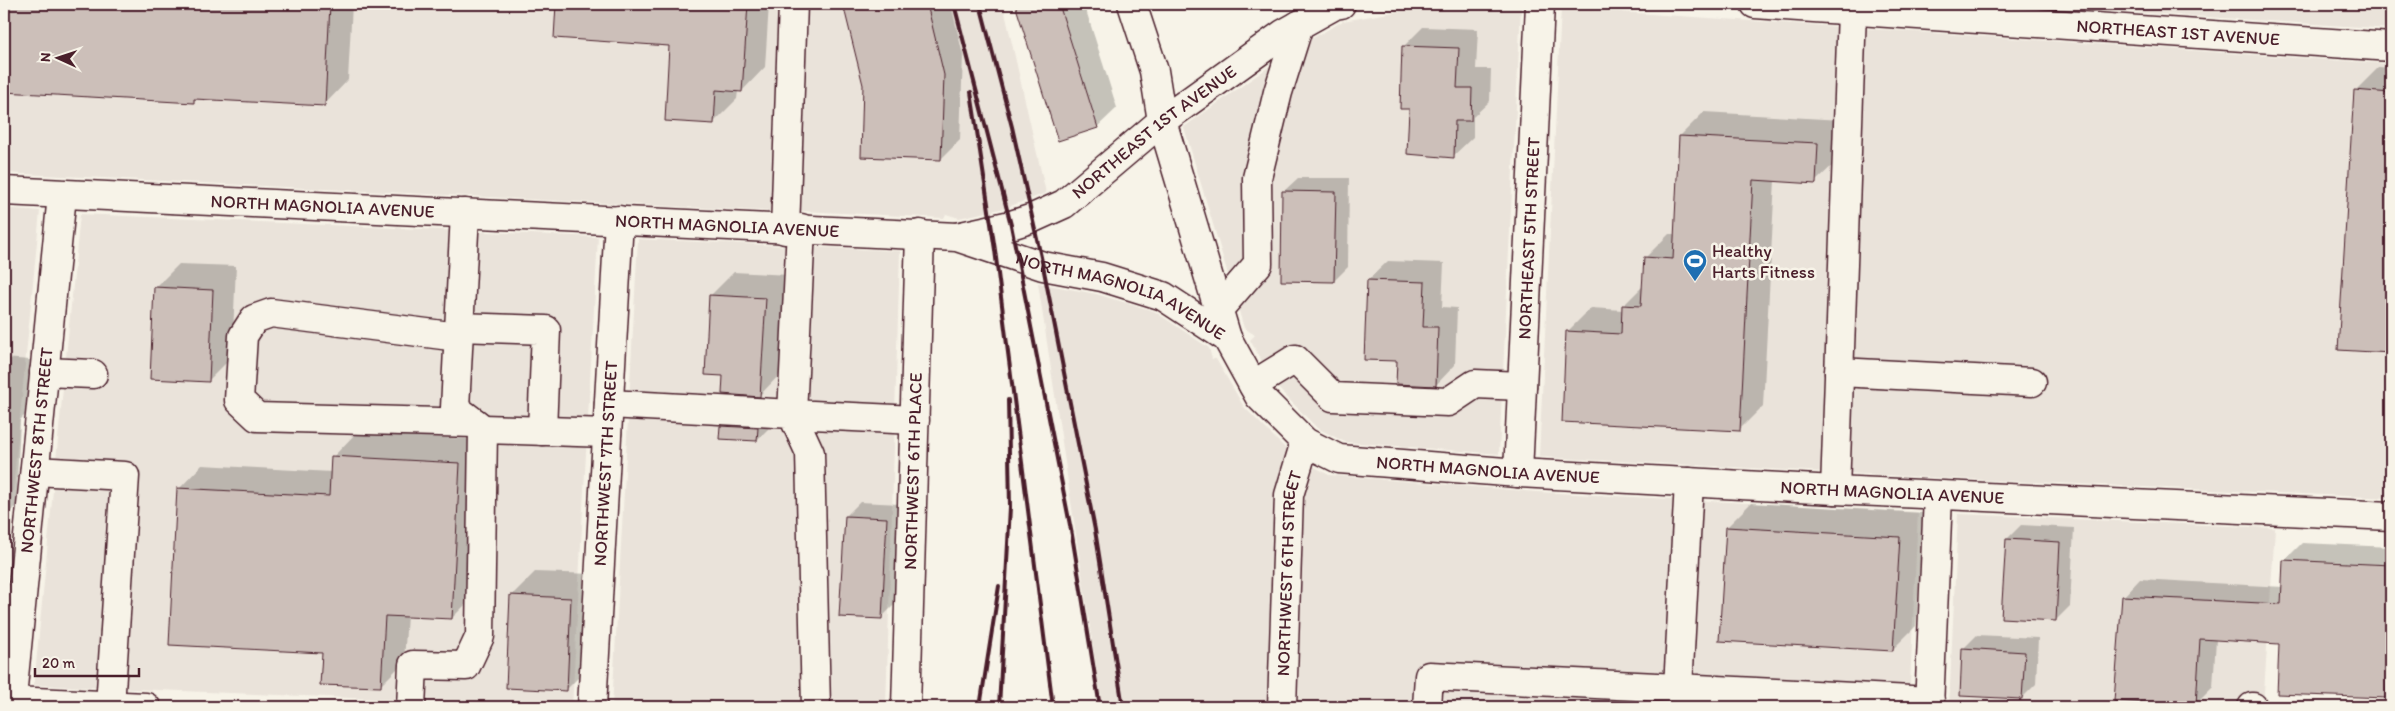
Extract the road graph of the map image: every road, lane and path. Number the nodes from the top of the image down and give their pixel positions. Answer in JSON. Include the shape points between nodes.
{"nodes":[{"id":1,"x":793,"y":4,"type":"edge"},
{"id":2,"x":1132,"y":4,"type":"edge"},
{"id":3,"x":1337,"y":4,"type":"edge"},
{"id":4,"x":1540,"y":4,"type":"edge"},
{"id":5,"x":1755,"y":4,"type":"edge"},
{"id":6,"x":1852,"y":11,"type":"junction"},
{"id":7,"x":1951,"y":11,"type":"edge"},
{"id":8,"x":1298,"y":25,"type":"junction"},
{"id":9,"x":2391,"y":47,"type":"edge"},
{"id":10,"x":1162,"y":121,"type":"junction"},
{"id":11,"x":4,"y":191,"type":"edge"},
{"id":12,"x":62,"y":195,"type":"junction"},
{"id":13,"x":465,"y":213,"type":"junction"},
{"id":14,"x":619,"y":220,"type":"junction"},
{"id":15,"x":793,"y":229,"type":"junction"},
{"id":16,"x":920,"y":234,"type":"junction"},
{"id":17,"x":957,"y":237,"type":"junction"},
{"id":18,"x":1218,"y":310,"type":"junction"},
{"id":19,"x":459,"y":332,"type":"junction"},
{"id":20,"x":1227,"y":338,"type":"junction"},
{"id":21,"x":44,"y":372,"type":"junction"},
{"id":22,"x":1839,"y":372,"type":"junction"},
{"id":23,"x":93,"y":374,"type":"dead end"},
{"id":24,"x":2032,"y":382,"type":"dead end"},
{"id":25,"x":1253,"y":385,"type":"junction"},
{"id":26,"x":1522,"y":386,"type":"junction"},
{"id":27,"x":609,"y":404,"type":"junction"},
{"id":28,"x":792,"y":414,"type":"junction"},
{"id":29,"x":915,"y":420,"type":"junction"},
{"id":30,"x":479,"y":426,"type":"junction"},
{"id":31,"x":542,"y":431,"type":"junction"},
{"id":32,"x":607,"y":433,"type":"junction"},
{"id":33,"x":1305,"y":442,"type":"junction"},
{"id":34,"x":34,"y":471,"type":"junction"},
{"id":35,"x":1518,"y":473,"type":"junction"},
{"id":36,"x":1688,"y":482,"type":"junction"},
{"id":37,"x":1835,"y":490,"type":"junction"},
{"id":38,"x":1938,"y":496,"type":"junction"},
{"id":39,"x":2391,"y":516,"type":"edge"},
{"id":40,"x":1678,"y":688,"type":"junction"},
{"id":41,"x":12,"y":704,"type":"edge"},
{"id":42,"x":1929,"y":704,"type":"edge"},
{"id":43,"x":110,"y":706,"type":"junction"},
{"id":44,"x":146,"y":707,"type":"edge"},
{"id":45,"x":411,"y":707,"type":"edge"},
{"id":46,"x":592,"y":707,"type":"edge"},
{"id":47,"x":816,"y":707,"type":"edge"},
{"id":48,"x":906,"y":707,"type":"edge"},
{"id":49,"x":1282,"y":707,"type":"edge"},
{"id":50,"x":1427,"y":707,"type":"edge"}],
"edges":[{"from":1,"to":15,"type":"main road"},
{"from":2,"to":10,"type":"main road","via":[[1154,71]]},
{"from":3,"to":8,"type":"main road","name":"NORTHEAST 1ST AVENUE"},
{"from":4,"to":26,"type":"main road","name":"NORTHEAST 5TH STREET"},
{"from":5,"to":6,"type":"main road","name":"NORTHEAST 1ST AVENUE"},
{"from":6,"to":7,"type":"main road","name":"NORTHEAST 1ST AVENUE"},
{"from":6,"to":22,"type":"main road"},
{"from":7,"to":9,"type":"main road","name":"NORTHEAST 1ST AVENUE"},
{"from":8,"to":10,"type":"main road","name":"NORTHEAST 1ST AVENUE"},
{"from":8,"to":18,"type":"main road","via":[[1257,178],[1258,264]]},
{"from":10,"to":17,"type":"main road","name":"NORTHEAST 1ST AVENUE","via":[[1064,204],[1011,225]]},
{"from":10,"to":18,"type":"main road"},
{"from":11,"to":12,"type":"main road","name":"NORTH MAGNOLIA AVENUE"},
{"from":12,"to":13,"type":"main road","name":"NORTH MAGNOLIA AVENUE"},
{"from":12,"to":21,"type":"main road","name":"NORTHWEST 8TH STREET"},
{"from":13,"to":14,"type":"main road","name":"NORTH MAGNOLIA AVENUE"},
{"from":13,"to":19,"type":"main road"},
{"from":14,"to":15,"type":"main road","name":"NORTH MAGNOLIA AVENUE"},
{"from":14,"to":27,"type":"main road","name":"NORTHWEST 7TH STREET"},
{"from":15,"to":16,"type":"main road","name":"NORTH MAGNOLIA AVENUE"},
{"from":15,"to":28,"type":"main road"},
{"from":16,"to":17,"type":"main road","name":"NORTH MAGNOLIA AVENUE"},
{"from":16,"to":29,"type":"main road","name":"NORTHWEST 6TH PLACE"},
{"from":17,"to":20,"type":"main road","name":"NORTH MAGNOLIA AVENUE","via":[[1043,266],[1102,277],[1163,296]]},
{"from":18,"to":20,"type":"main road"},
{"from":19,"to":30,"type":"main road","via":[[455,408]]},
{"from":19,"to":30,"type":"main road","via":[[271,313],[254,319],[243,336],[239,400],[257,418]]},
{"from":19,"to":31,"type":"main road","via":[[546,330]]},
{"from":20,"to":25,"type":"main road","name":"NORTH MAGNOLIA AVENUE"},
{"from":21,"to":23,"type":"main road"},
{"from":21,"to":34,"type":"main road","name":"NORTHWEST 8TH STREET"},
{"from":22,"to":24,"type":"main road"},
{"from":22,"to":37,"type":"main road"},
{"from":25,"to":26,"type":"main road","via":[[1295,359],[1333,398],[1448,402],[1475,384]]},
{"from":25,"to":33,"type":"main road","name":"NORTH MAGNOLIA AVENUE","via":[[1258,396]]},
{"from":26,"to":35,"type":"main road","name":"NORTHEAST 5TH STREET"},
{"from":27,"to":28,"type":"main road"},
{"from":27,"to":32,"type":"main road","name":"NORTHWEST 7TH STREET"},
{"from":28,"to":29,"type":"main road"},
{"from":28,"to":47,"type":"main road","via":[[810,454]]},
{"from":29,"to":48,"type":"main road","name":"NORTHWEST 6TH PLACE"},
{"from":30,"to":31,"type":"main road"},
{"from":30,"to":45,"type":"main road","via":[[480,636],[466,666],[413,665]]},
{"from":31,"to":32,"type":"main road"},
{"from":32,"to":46,"type":"main road","name":"NORTHWEST 7TH STREET"},
{"from":33,"to":35,"type":"main road","name":"NORTH MAGNOLIA AVENUE","via":[[1339,459]]},
{"from":33,"to":49,"type":"main road","name":"NORTHWEST 6TH STREET","via":[[1289,495]]},
{"from":34,"to":41,"type":"main road","name":"NORTHWEST 8TH STREET"},
{"from":34,"to":43,"type":"main road","via":[[125,476]]},
{"from":35,"to":36,"type":"main road","name":"NORTH MAGNOLIA AVENUE"},
{"from":36,"to":37,"type":"main road","name":"NORTH MAGNOLIA AVENUE"},
{"from":36,"to":40,"type":"main road"},
{"from":37,"to":38,"type":"main road","name":"NORTH MAGNOLIA AVENUE"},
{"from":38,"to":39,"type":"main road","name":"NORTH MAGNOLIA AVENUE"},
{"from":38,"to":42,"type":"main road"},
{"from":40,"to":42,"type":"main road"},
{"from":40,"to":50,"type":"main road","via":[[1429,676]]},
{"from":41,"to":43,"type":"main road"},
{"from":43,"to":44,"type":"main road"}]}
